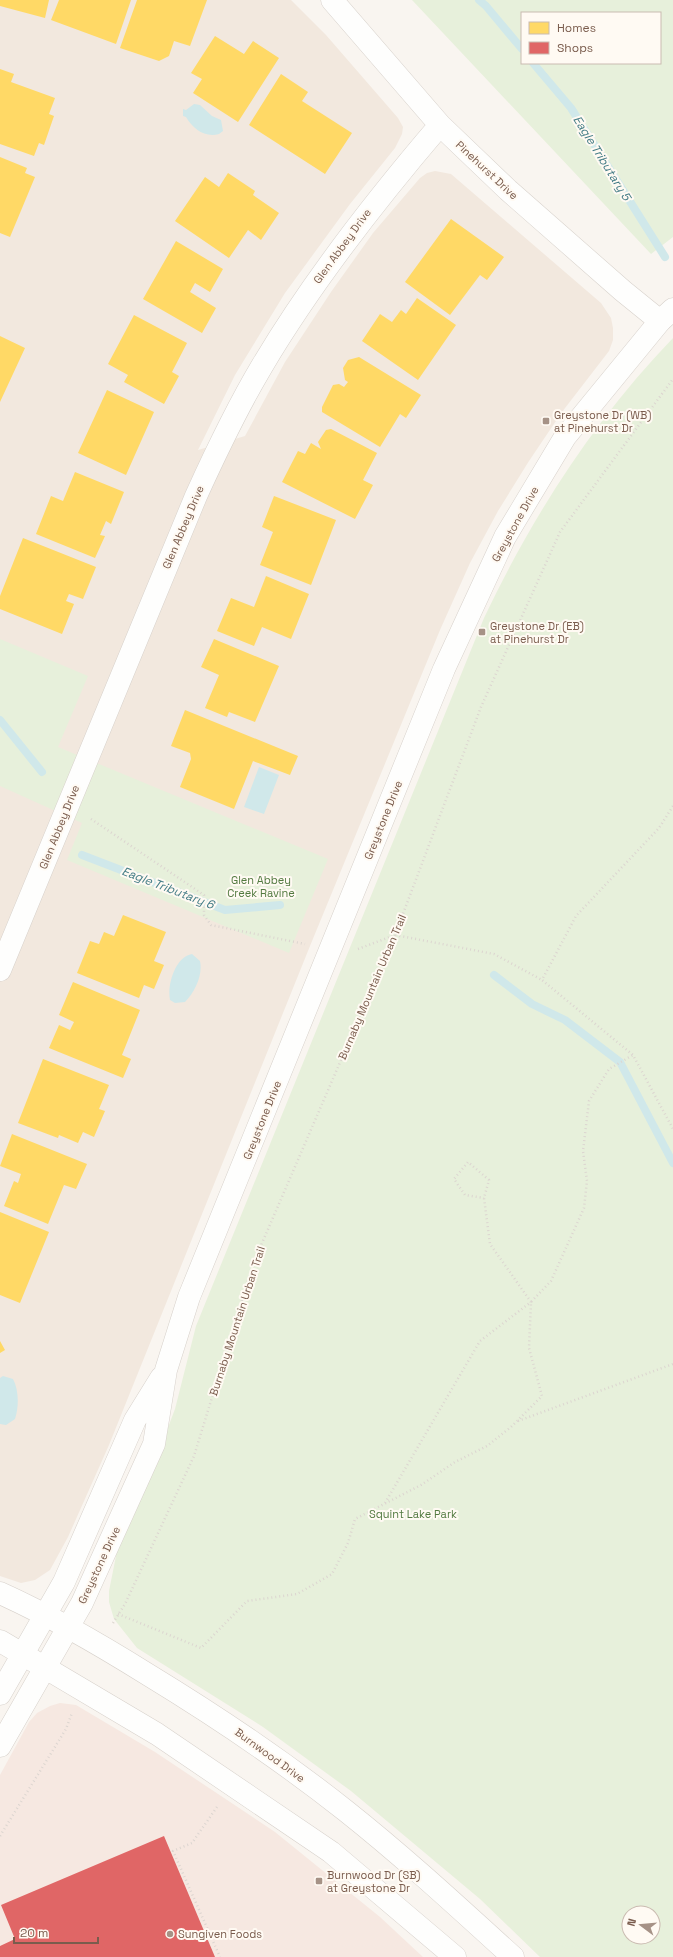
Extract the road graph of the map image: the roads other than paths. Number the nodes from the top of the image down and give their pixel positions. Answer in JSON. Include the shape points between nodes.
{"nodes":[{"id":1,"x":332,"y":0,"type":"edge"},
{"id":2,"x":440,"y":125,"type":"junction"},
{"id":3,"x":667,"y":315,"type":"edge"},
{"id":4,"x":0,"y":970,"type":"edge"},
{"id":5,"x":166,"y":1370,"type":"junction"},
{"id":6,"x":0,"y":1593,"type":"edge"},
{"id":7,"x":46,"y":1614,"type":"junction"},
{"id":8,"x":69,"y":1626,"type":"junction"},
{"id":9,"x":0,"y":1641,"type":"edge"},
{"id":10,"x":23,"y":1653,"type":"junction"},
{"id":11,"x":46,"y":1666,"type":"junction"},
{"id":12,"x":0,"y":1694,"type":"edge"},
{"id":13,"x":0,"y":1746,"type":"edge"},
{"id":14,"x":455,"y":1957,"type":"edge"},
{"id":15,"x":513,"y":1957,"type":"edge"}],
"edges":[{"from":1,"to":2,"type":"street","name":"Pinehurst Drive"},
{"from":2,"to":3,"type":"street","name":"Pinehurst Drive","via":[[623,292]]},
{"from":2,"to":4,"type":"street","name":"Glen Abbey Drive","via":[[373,205],[311,290],[262,366],[221,442],[196,496]]},
{"from":3,"to":5,"type":"street","name":"Greystone Drive","via":[[565,437],[502,544],[444,670],[189,1297]]},
{"from":5,"to":7,"type":"street","name":"Greystone Drive","via":[[135,1420],[64,1582]]},
{"from":5,"to":8,"type":"street","name":"Greystone Drive","via":[[154,1444],[82,1603]]},
{"from":6,"to":7,"type":"street","name":"Burnwood Drive"},
{"from":7,"to":8,"type":"street","name":"Burnwood Drive"},
{"from":7,"to":10,"type":"street","name":"Greystone Drive"},
{"from":8,"to":11,"type":"street","name":"Greystone Drive"},
{"from":8,"to":15,"type":"street","name":"Burnwood Drive","via":[[191,1700],[346,1811],[427,1879]]},
{"from":9,"to":10,"type":"street"},
{"from":10,"to":11,"type":"street"},
{"from":10,"to":12,"type":"street","name":"Greystone Drive"},
{"from":11,"to":13,"type":"street","name":"Greystone Drive"},
{"from":11,"to":14,"type":"street","via":[[157,1734],[331,1852]]}]}
